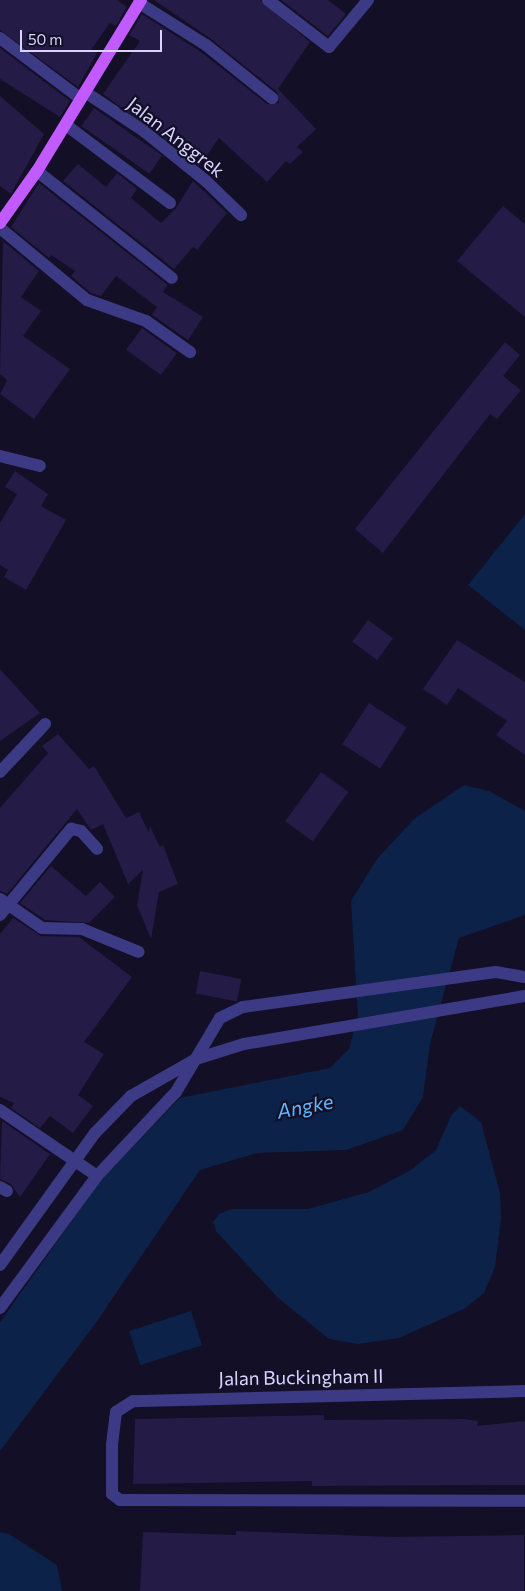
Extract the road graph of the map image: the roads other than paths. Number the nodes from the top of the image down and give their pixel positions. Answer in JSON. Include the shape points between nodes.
{"nodes":[{"id":1,"x":268,"y":0,"type":"edge"},
{"id":2,"x":368,"y":0,"type":"edge"},
{"id":3,"x":140,"y":1,"type":"edge"},
{"id":4,"x":0,"y":38,"type":"edge"},
{"id":5,"x":83,"y":96,"type":"junction"},
{"id":6,"x":272,"y":98,"type":"dead end"},
{"id":7,"x":66,"y":125,"type":"junction"},
{"id":8,"x":37,"y":171,"type":"junction"},
{"id":9,"x":170,"y":203,"type":"dead end"},
{"id":10,"x":241,"y":215,"type":"dead end"},
{"id":11,"x":0,"y":223,"type":"edge"},
{"id":12,"x":0,"y":228,"type":"edge"},
{"id":13,"x":172,"y":278,"type":"dead end"},
{"id":14,"x":190,"y":352,"type":"dead end"},
{"id":15,"x":0,"y":456,"type":"edge"},
{"id":16,"x":40,"y":466,"type":"dead end"},
{"id":17,"x":45,"y":724,"type":"dead end"},
{"id":18,"x":0,"y":772,"type":"edge"},
{"id":19,"x":97,"y":849,"type":"dead end"},
{"id":20,"x":2,"y":906,"type":"edge"},
{"id":21,"x":139,"y":952,"type":"dead end"},
{"id":22,"x":525,"y":977,"type":"edge"},
{"id":23,"x":525,"y":996,"type":"edge"},
{"id":24,"x":0,"y":1110,"type":"edge"},
{"id":25,"x":97,"y":1176,"type":"junction"},
{"id":26,"x":0,"y":1264,"type":"edge"},
{"id":27,"x":0,"y":1308,"type":"edge"},
{"id":28,"x":525,"y":1391,"type":"edge"},
{"id":29,"x":525,"y":1500,"type":"edge"}],
"edges":[{"from":1,"to":2,"type":"street","via":[[326,46],[332,46]]},
{"from":3,"to":5,"type":"main road"},
{"from":3,"to":6,"type":"street","via":[[206,45]]},
{"from":4,"to":5,"type":"street","name":"Jalan Anggrek"},
{"from":5,"to":7,"type":"main road"},
{"from":5,"to":10,"type":"street","name":"Jalan Anggrek","via":[[144,131],[206,181]]},
{"from":7,"to":8,"type":"main road"},
{"from":7,"to":9,"type":"street"},
{"from":8,"to":11,"type":"main road"},
{"from":8,"to":13,"type":"street"},
{"from":12,"to":14,"type":"street","via":[[87,300],[146,321]]},
{"from":15,"to":16,"type":"street"},
{"from":17,"to":18,"type":"street"},
{"from":19,"to":20,"type":"street","via":[[81,831],[71,829]]},
{"from":20,"to":21,"type":"street","via":[[42,928],[82,929]]},
{"from":22,"to":25,"type":"street","via":[[496,972],[244,1007],[220,1018],[176,1092]]},
{"from":23,"to":26,"type":"street","bridge":true,"via":[[244,1044],[173,1069],[131,1096],[95,1133]]},
{"from":24,"to":25,"type":"street"},
{"from":25,"to":27,"type":"street"},
{"from":28,"to":29,"type":"street","name":"Jalan Buckingham II","via":[[133,1401],[116,1412],[112,1446],[112,1494],[120,1500]]}]}
